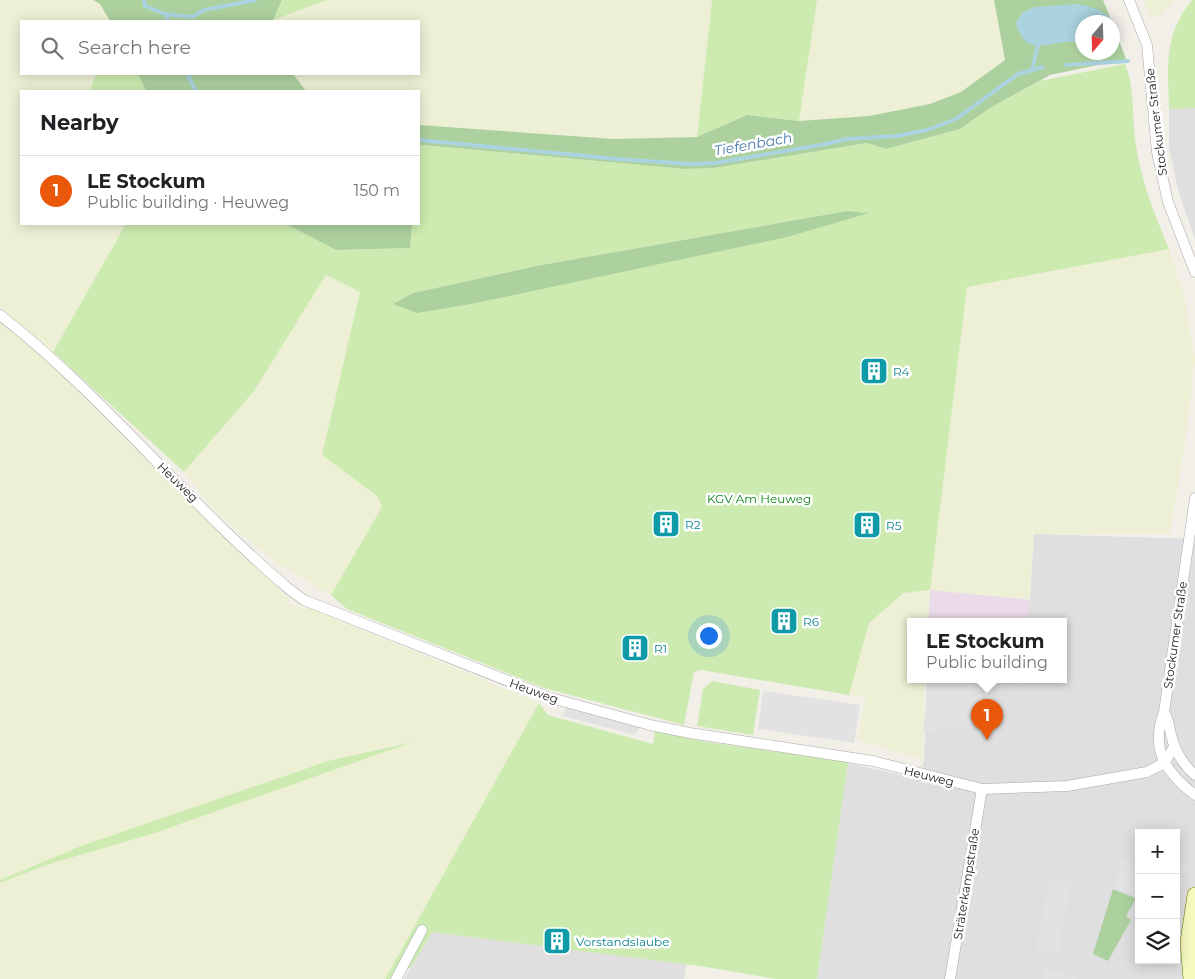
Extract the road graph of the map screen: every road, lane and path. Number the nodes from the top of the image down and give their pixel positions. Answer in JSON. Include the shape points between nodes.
{"nodes":[{"id":1,"x":1129,"y":0,"type":"edge"},
{"id":2,"x":1195,"y":272,"type":"edge"},
{"id":3,"x":0,"y":316,"type":"edge"},
{"id":4,"x":1195,"y":498,"type":"edge"},
{"id":5,"x":1164,"y":712,"type":"junction"},
{"id":6,"x":1174,"y":747,"type":"junction"},
{"id":7,"x":1164,"y":763,"type":"junction"},
{"id":8,"x":1195,"y":775,"type":"edge"},
{"id":9,"x":982,"y":789,"type":"junction"},
{"id":10,"x":1195,"y":794,"type":"edge"},
{"id":11,"x":1195,"y":894,"type":"edge"},
{"id":12,"x":422,"y":930,"type":"dead end"},
{"id":13,"x":396,"y":979,"type":"edge"},
{"id":14,"x":950,"y":979,"type":"edge"},
{"id":15,"x":1191,"y":979,"type":"edge"}],
"edges":[{"from":1,"to":2,"type":"street","name":"Stockumer Straße","via":[[1146,45],[1157,152],[1168,202]]},
{"from":3,"to":9,"type":"street","name":"Heuweg","via":[[98,402],[274,576],[304,600],[489,675],[601,712],[690,733],[873,760]]},
{"from":4,"to":5,"type":"street","name":"Stockumer Straße"},
{"from":5,"to":6,"type":"street","name":"Stockumer Straße","via":[[1169,720]]},
{"from":5,"to":7,"type":"street","name":"Stockumer Straße","via":[[1158,741]]},
{"from":6,"to":7,"type":"street"},
{"from":6,"to":8,"type":"street","name":"Stockumer Straße"},
{"from":7,"to":9,"type":"street","name":"Heuweg","via":[[1147,772],[1067,786]]},
{"from":7,"to":10,"type":"street","name":"Stockumer Straße"},
{"from":9,"to":14,"type":"street","name":"Sträterkampstraße"},
{"from":11,"to":15,"type":"main road","via":[[1188,942]]},
{"from":12,"to":13,"type":"street"}]}
